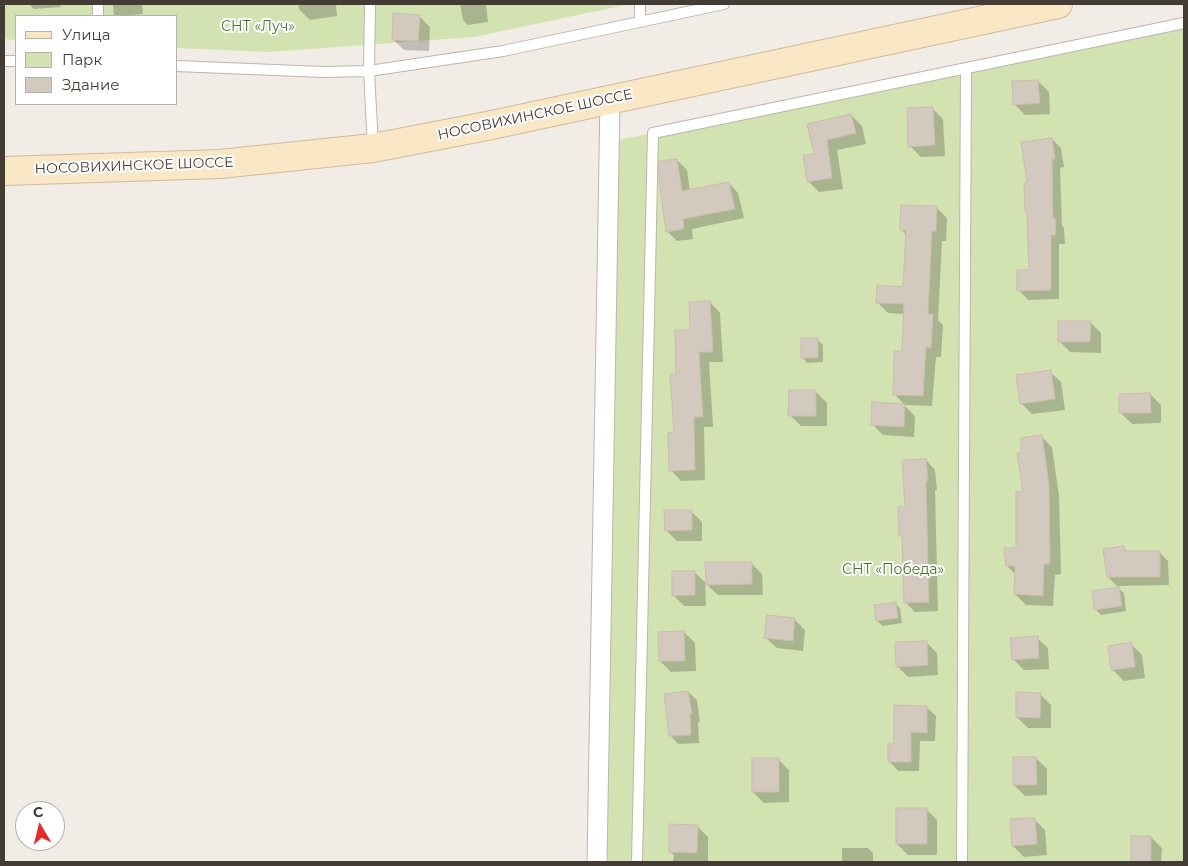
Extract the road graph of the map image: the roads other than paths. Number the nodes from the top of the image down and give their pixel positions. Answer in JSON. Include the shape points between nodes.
{"nodes":[{"id":1,"x":370,"y":4,"type":"edge"},
{"id":2,"x":640,"y":4,"type":"edge"},
{"id":3,"x":724,"y":4,"type":"edge"},
{"id":4,"x":1058,"y":4,"type":"edge"},
{"id":5,"x":640,"y":22,"type":"junction"},
{"id":6,"x":1184,"y":23,"type":"edge"},
{"id":7,"x":178,"y":66,"type":"edge"},
{"id":8,"x":966,"y":68,"type":"junction"},
{"id":9,"x":369,"y":71,"type":"junction"},
{"id":10,"x":610,"y":99,"type":"junction"},
{"id":11,"x":373,"y":148,"type":"junction"},
{"id":12,"x":4,"y":171,"type":"edge"},
{"id":13,"x":597,"y":862,"type":"edge"},
{"id":14,"x":637,"y":862,"type":"edge"},
{"id":15,"x":962,"y":862,"type":"edge"}],
"edges":[{"from":1,"to":9,"type":"lane"},
{"from":2,"to":5,"type":"lane"},
{"from":3,"to":5,"type":"lane"},
{"from":4,"to":10,"type":"main road","name":"НОСОВИХИНСКОЕ ШОССЕ"},
{"from":5,"to":9,"type":"lane","via":[[503,51]]},
{"from":6,"to":8,"type":"lane"},
{"from":7,"to":9,"type":"lane"},
{"from":8,"to":14,"type":"lane","via":[[653,133]]},
{"from":8,"to":15,"type":"lane"},
{"from":9,"to":11,"type":"lane"},
{"from":10,"to":11,"type":"main road","name":"НОСОВИХИНСКОЕ ШОССЕ"},
{"from":10,"to":13,"type":"street"},
{"from":11,"to":12,"type":"main road","name":"НОСОВИХИНСКОЕ ШОССЕ","via":[[220,164]]}]}
